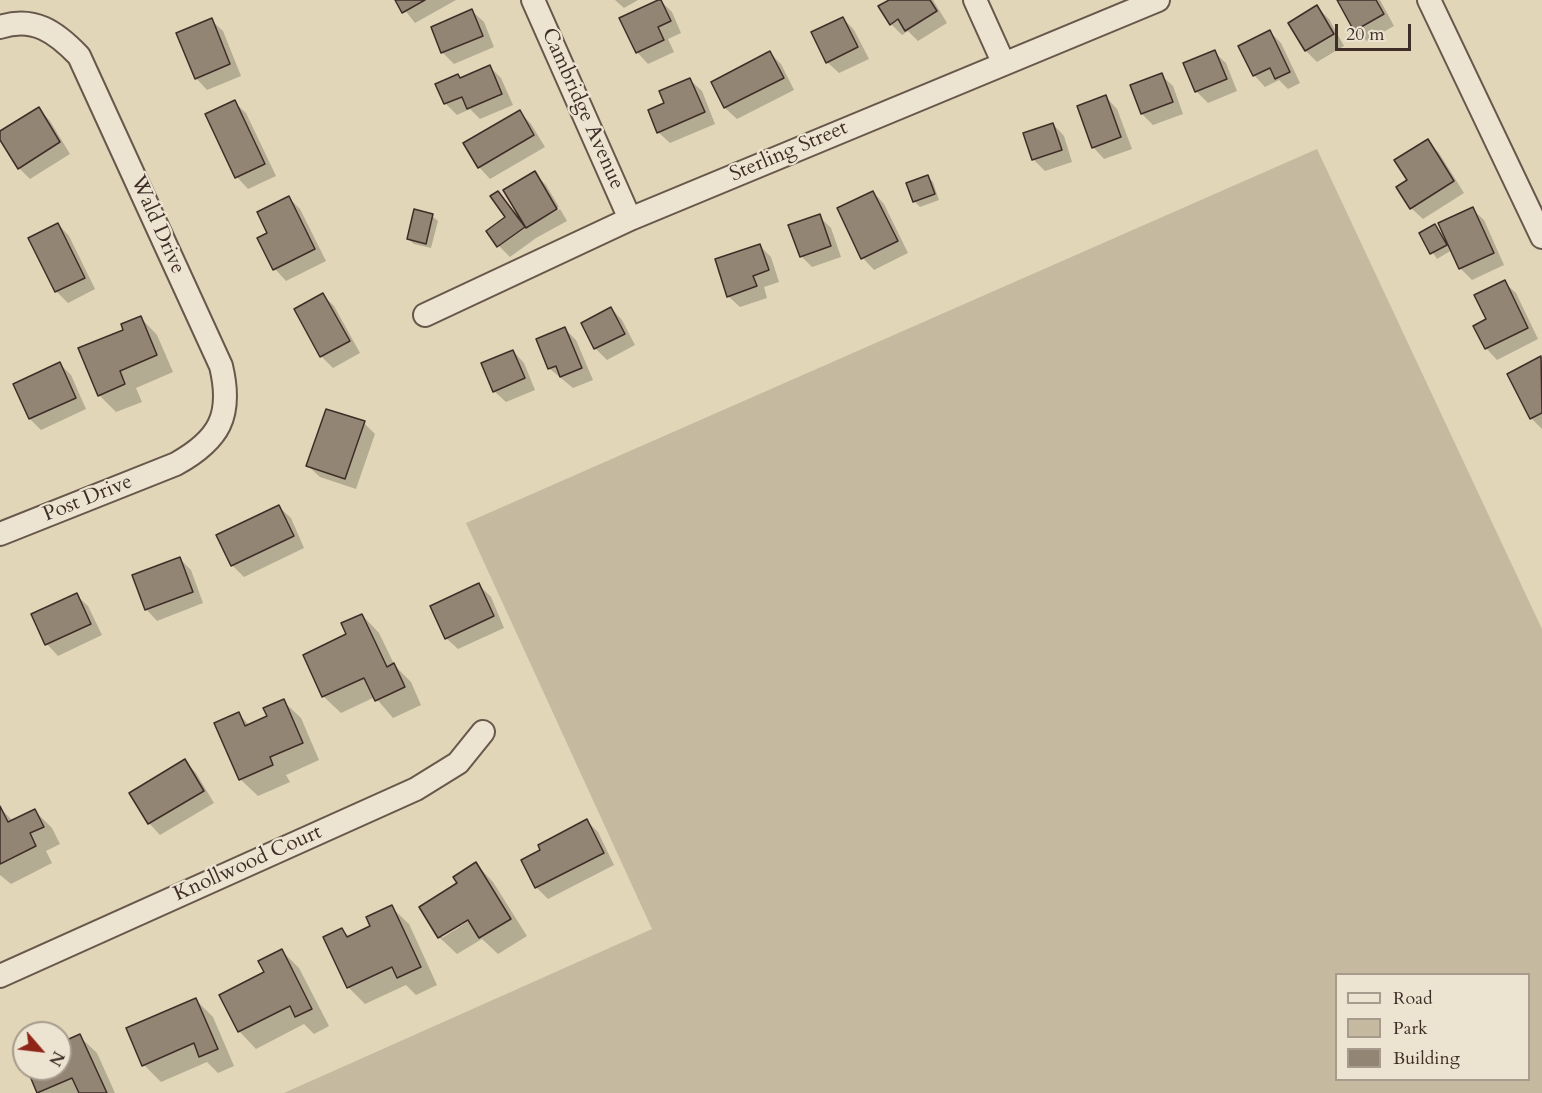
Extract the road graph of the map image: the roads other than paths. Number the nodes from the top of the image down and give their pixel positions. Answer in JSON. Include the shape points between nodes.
{"nodes":[{"id":1,"x":533,"y":0,"type":"edge"},
{"id":2,"x":975,"y":0,"type":"edge"},
{"id":3,"x":1158,"y":0,"type":"edge"},
{"id":4,"x":1429,"y":0,"type":"edge"},
{"id":5,"x":1,"y":27,"type":"edge"},
{"id":6,"x":1003,"y":62,"type":"junction"},
{"id":7,"x":630,"y":219,"type":"junction"},
{"id":8,"x":1542,"y":237,"type":"edge"},
{"id":9,"x":425,"y":315,"type":"dead end"},
{"id":10,"x":176,"y":464,"type":"joint"},
{"id":11,"x":0,"y":534,"type":"edge"},
{"id":12,"x":483,"y":732,"type":"dead end"},
{"id":13,"x":0,"y":976,"type":"edge"}],
"edges":[{"from":1,"to":7,"type":"street","name":"Cambridge Avenue"},
{"from":2,"to":6,"type":"street"},
{"from":3,"to":6,"type":"street","name":"Sterling Street"},
{"from":4,"to":8,"type":"street"},
{"from":5,"to":10,"type":"street","name":"Wald Drive","via":[[31,22],[49,29],[79,57],[221,366],[227,389],[225,412],[216,433],[200,450]]},
{"from":6,"to":7,"type":"street","name":"Sterling Street"},
{"from":7,"to":9,"type":"street","name":"Sterling Street"},
{"from":10,"to":11,"type":"street","name":"Post Drive"},
{"from":12,"to":13,"type":"street","name":"Knollwood Court","via":[[458,763],[416,789]]}]}
